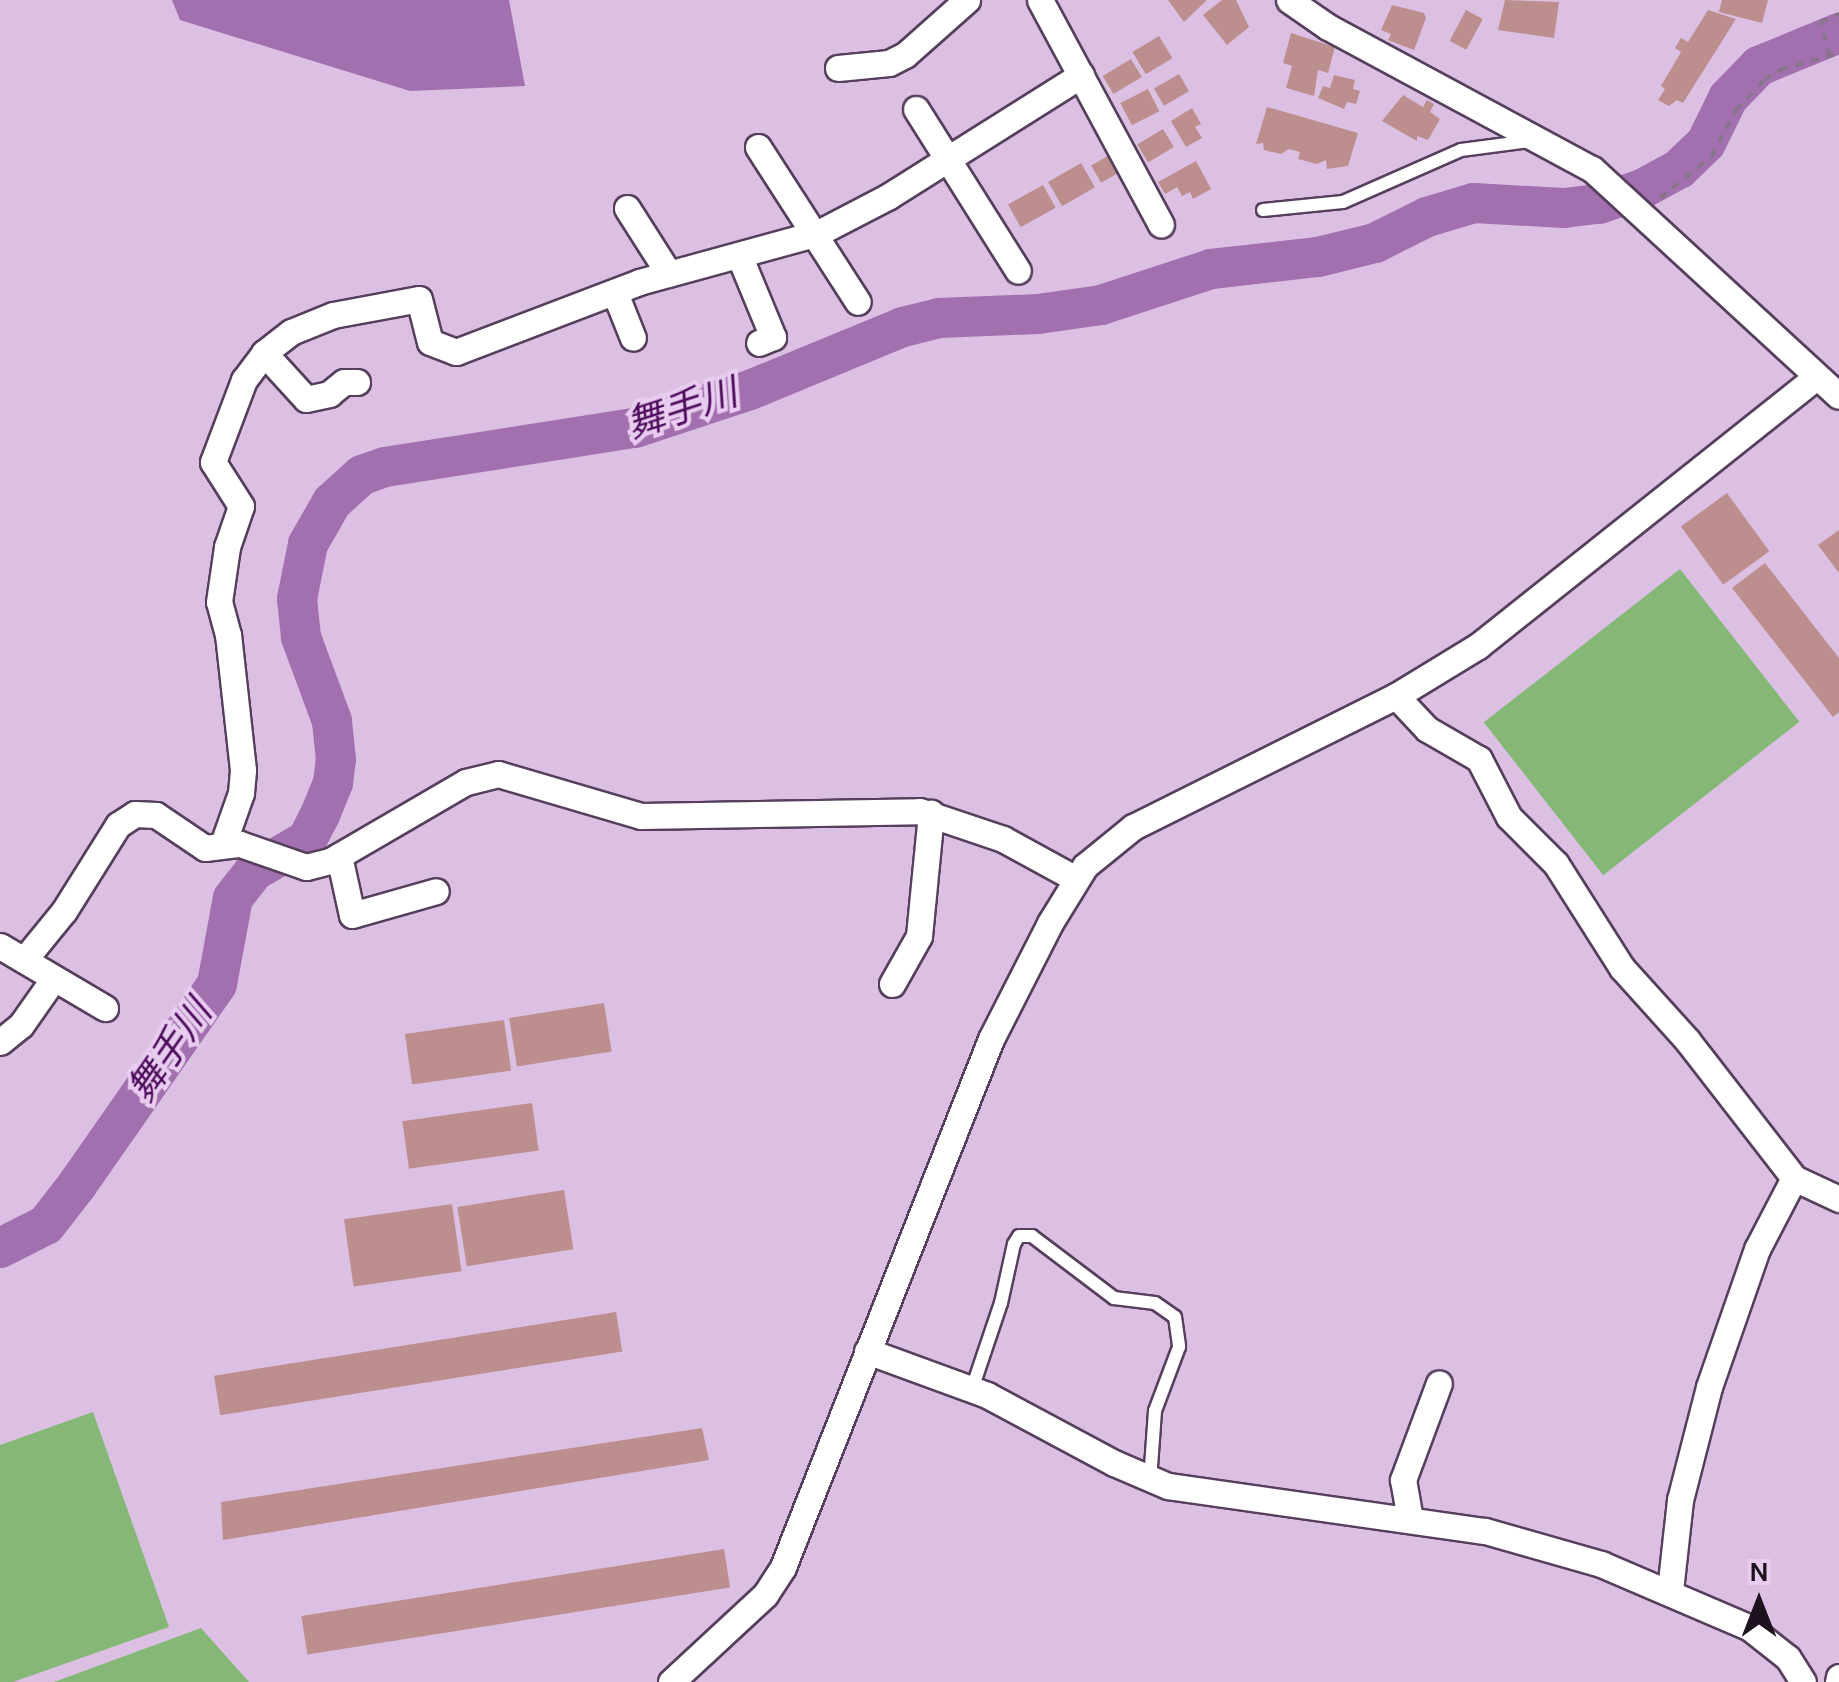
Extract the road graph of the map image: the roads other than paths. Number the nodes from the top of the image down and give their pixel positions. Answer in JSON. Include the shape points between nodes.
{"nodes":[{"id":1,"x":967,"y":0,"type":"edge"},
{"id":2,"x":1040,"y":0,"type":"edge"},
{"id":3,"x":1289,"y":0,"type":"edge"},
{"id":4,"x":838,"y":68,"type":"dead end"},
{"id":5,"x":1081,"y":75,"type":"junction"},
{"id":6,"x":916,"y":109,"type":"dead end"},
{"id":7,"x":1537,"y":139,"type":"junction"},
{"id":8,"x":758,"y":147,"type":"dead end"},
{"id":9,"x":948,"y":160,"type":"junction"},
{"id":10,"x":627,"y":208,"type":"dead end"},
{"id":11,"x":1263,"y":210,"type":"dead end"},
{"id":12,"x":1161,"y":225,"type":"dead end"},
{"id":13,"x":814,"y":234,"type":"junction"},
{"id":14,"x":739,"y":255,"type":"junction"},
{"id":15,"x":1018,"y":271,"type":"dead end"},
{"id":16,"x":669,"y":274,"type":"junction"},
{"id":17,"x":615,"y":292,"type":"junction"},
{"id":18,"x":858,"y":302,"type":"dead end"},
{"id":19,"x":634,"y":338,"type":"dead end"},
{"id":20,"x":759,"y":343,"type":"dead end"},
{"id":21,"x":264,"y":353,"type":"junction"},
{"id":22,"x":1816,"y":377,"type":"junction"},
{"id":23,"x":357,"y":382,"type":"dead end"},
{"id":24,"x":1839,"y":396,"type":"edge"},
{"id":25,"x":1396,"y":696,"type":"junction"},
{"id":26,"x":931,"y":813,"type":"junction"},
{"id":27,"x":224,"y":844,"type":"junction"},
{"id":28,"x":339,"y":856,"type":"junction"},
{"id":29,"x":1076,"y":880,"type":"junction"},
{"id":30,"x":436,"y":891,"type":"dead end"},
{"id":31,"x":0,"y":946,"type":"edge"},
{"id":32,"x":24,"y":960,"type":"junction"},
{"id":33,"x":54,"y":978,"type":"junction"},
{"id":34,"x":892,"y":984,"type":"dead end"},
{"id":35,"x":105,"y":1008,"type":"dead end"},
{"id":36,"x":0,"y":1042,"type":"edge"},
{"id":37,"x":1794,"y":1178,"type":"junction"},
{"id":38,"x":1839,"y":1198,"type":"edge"},
{"id":39,"x":868,"y":1351,"type":"junction"},
{"id":40,"x":1439,"y":1383,"type":"dead end"},
{"id":41,"x":972,"y":1390,"type":"junction"},
{"id":42,"x":1150,"y":1480,"type":"junction"},
{"id":43,"x":1410,"y":1519,"type":"junction"},
{"id":44,"x":1670,"y":1590,"type":"junction"},
{"id":45,"x":671,"y":1682,"type":"edge"},
{"id":46,"x":1803,"y":1682,"type":"edge"}],
"edges":[{"from":1,"to":4,"type":"street","via":[[889,63]]},
{"from":2,"to":5,"type":"street"},
{"from":3,"to":7,"type":"street"},
{"from":5,"to":9,"type":"street"},
{"from":5,"to":12,"type":"street"},
{"from":6,"to":9,"type":"street"},
{"from":7,"to":11,"type":"lane","via":[[1462,150],[1344,202]]},
{"from":7,"to":22,"type":"street","via":[[1592,169]]},
{"from":8,"to":13,"type":"street"},
{"from":9,"to":13,"type":"street"},
{"from":9,"to":15,"type":"street"},
{"from":10,"to":16,"type":"street"},
{"from":13,"to":14,"type":"street"},
{"from":13,"to":18,"type":"street"},
{"from":14,"to":16,"type":"street"},
{"from":14,"to":20,"type":"street","via":[[773,337]]},
{"from":16,"to":17,"type":"street"},
{"from":17,"to":19,"type":"street"},
{"from":17,"to":21,"type":"street","via":[[456,352],[430,342],[419,298],[334,315],[291,332]]},
{"from":21,"to":23,"type":"street","via":[[306,399]]},
{"from":21,"to":27,"type":"street","via":[[244,380],[213,462],[242,506],[227,547],[219,602],[243,770]]},
{"from":22,"to":24,"type":"street"},
{"from":22,"to":25,"type":"street","via":[[1478,646]]},
{"from":25,"to":29,"type":"street","via":[[1133,827]]},
{"from":25,"to":37,"type":"street","via":[[1427,730],[1478,759],[1509,817],[1556,864],[1622,968]]},
{"from":26,"to":28,"type":"street","via":[[641,816],[498,774],[466,782]]},
{"from":26,"to":29,"type":"street","via":[[1004,839]]},
{"from":26,"to":34,"type":"street","via":[[919,936]]},
{"from":27,"to":28,"type":"street","via":[[306,867]]},
{"from":27,"to":32,"type":"street","via":[[197,845],[156,815],[127,818]]},
{"from":28,"to":30,"type":"street","via":[[352,916]]},
{"from":29,"to":39,"type":"street","via":[[1003,1013]]},
{"from":31,"to":32,"type":"street"},
{"from":32,"to":33,"type":"street"},
{"from":33,"to":35,"type":"street"},
{"from":33,"to":36,"type":"street"},
{"from":37,"to":38,"type":"street"},
{"from":37,"to":44,"type":"street","via":[[1757,1249],[1709,1387],[1680,1500]]},
{"from":39,"to":41,"type":"street"},
{"from":39,"to":45,"type":"street","via":[[776,1581]]},
{"from":40,"to":43,"type":"street","via":[[1403,1480]]},
{"from":41,"to":42,"type":"street"},
{"from":41,"to":42,"type":"lane","via":[[1014,1244],[1019,1236],[1032,1236],[1114,1298],[1160,1305],[1175,1317],[1179,1346],[1155,1410]]},
{"from":42,"to":43,"type":"street","via":[[1224,1497]]},
{"from":43,"to":44,"type":"street","via":[[1533,1541]]},
{"from":44,"to":46,"type":"street","via":[[1750,1628],[1788,1658]]}]}
